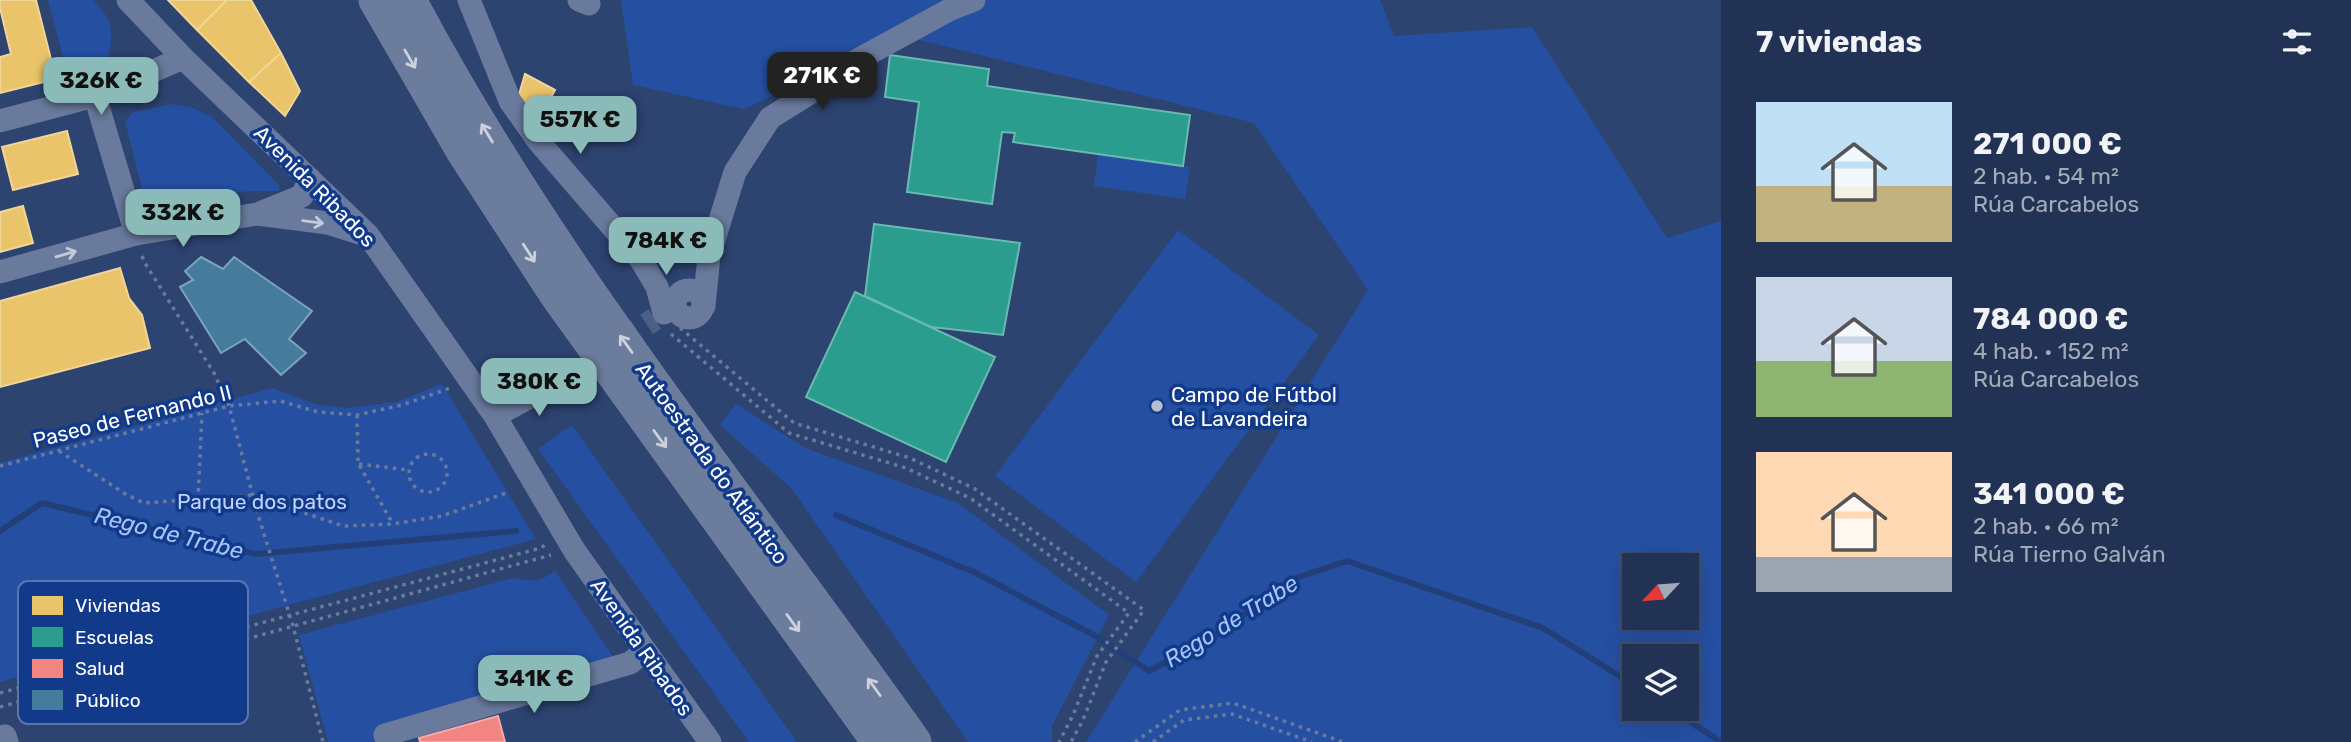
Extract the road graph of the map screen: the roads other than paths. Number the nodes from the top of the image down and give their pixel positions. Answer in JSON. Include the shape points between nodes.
{"nodes":[{"id":1,"x":128,"y":0,"type":"edge"},
{"id":2,"x":376,"y":0,"type":"edge"},
{"id":3,"x":409,"y":0,"type":"edge"},
{"id":4,"x":469,"y":0,"type":"edge"},
{"id":5,"x":974,"y":0,"type":"edge"},
{"id":6,"x":183,"y":58,"type":"junction"},
{"id":7,"x":95,"y":96,"type":"junction"},
{"id":8,"x":0,"y":121,"type":"edge"},
{"id":9,"x":310,"y":179,"type":"junction"},
{"id":10,"x":257,"y":214,"type":"junction"},
{"id":11,"x":136,"y":234,"type":"junction"},
{"id":12,"x":368,"y":235,"type":"junction"},
{"id":13,"x":709,"y":256,"type":"junction"},
{"id":14,"x":0,"y":272,"type":"edge"},
{"id":15,"x":670,"y":308,"type":"junction"},
{"id":16,"x":561,"y":380,"type":"tunnel mouth"},
{"id":17,"x":495,"y":416,"type":"junction"},
{"id":18,"x":645,"y":651,"type":"junction"},
{"id":19,"x":387,"y":742,"type":"edge"},
{"id":20,"x":710,"y":742,"type":"edge"},
{"id":21,"x":879,"y":742,"type":"edge"},
{"id":22,"x":914,"y":742,"type":"edge"}],
"edges":[{"from":1,"to":6,"type":"street","name":"Avenida Ribados"},
{"from":2,"to":21,"type":"highway","name":"Autoestrada do Atlántico","one_way":true,"via":[[464,152],[556,295]]},
{"from":22,"to":3,"type":"highway","name":"Autoestrada do Atlántico","one_way":true,"via":[[584,286],[510,172]]},
{"from":4,"to":15,"type":"street","via":[[510,101],[539,142],[641,260]]},
{"from":5,"to":13,"type":"street","via":[[859,59],[770,118],[734,172]]},
{"from":6,"to":7,"type":"street"},
{"from":6,"to":9,"type":"street","name":"Avenida Ribados"},
{"from":7,"to":8,"type":"street"},
{"from":7,"to":11,"type":"street"},
{"from":9,"to":10,"type":"street","via":[[302,197]]},
{"from":9,"to":12,"type":"street","name":"Avenida Ribados"},
{"from":10,"to":11,"type":"street"},
{"from":10,"to":12,"type":"street","one_way":true,"via":[[328,223]]},
{"from":14,"to":11,"type":"street","one_way":true},
{"from":12,"to":17,"type":"street","name":"Avenida Ribados"},
{"from":13,"to":15,"type":"street"},
{"from":13,"to":15,"type":"street","via":[[699,315],[688,318]]},
{"from":16,"to":17,"type":"street"},
{"from":17,"to":18,"type":"street","name":"Avenida Ribados","via":[[574,550]]},
{"from":18,"to":19,"type":"street","via":[[629,663],[385,735]]},
{"from":18,"to":20,"type":"street","name":"Avenida Ribados"}]}
